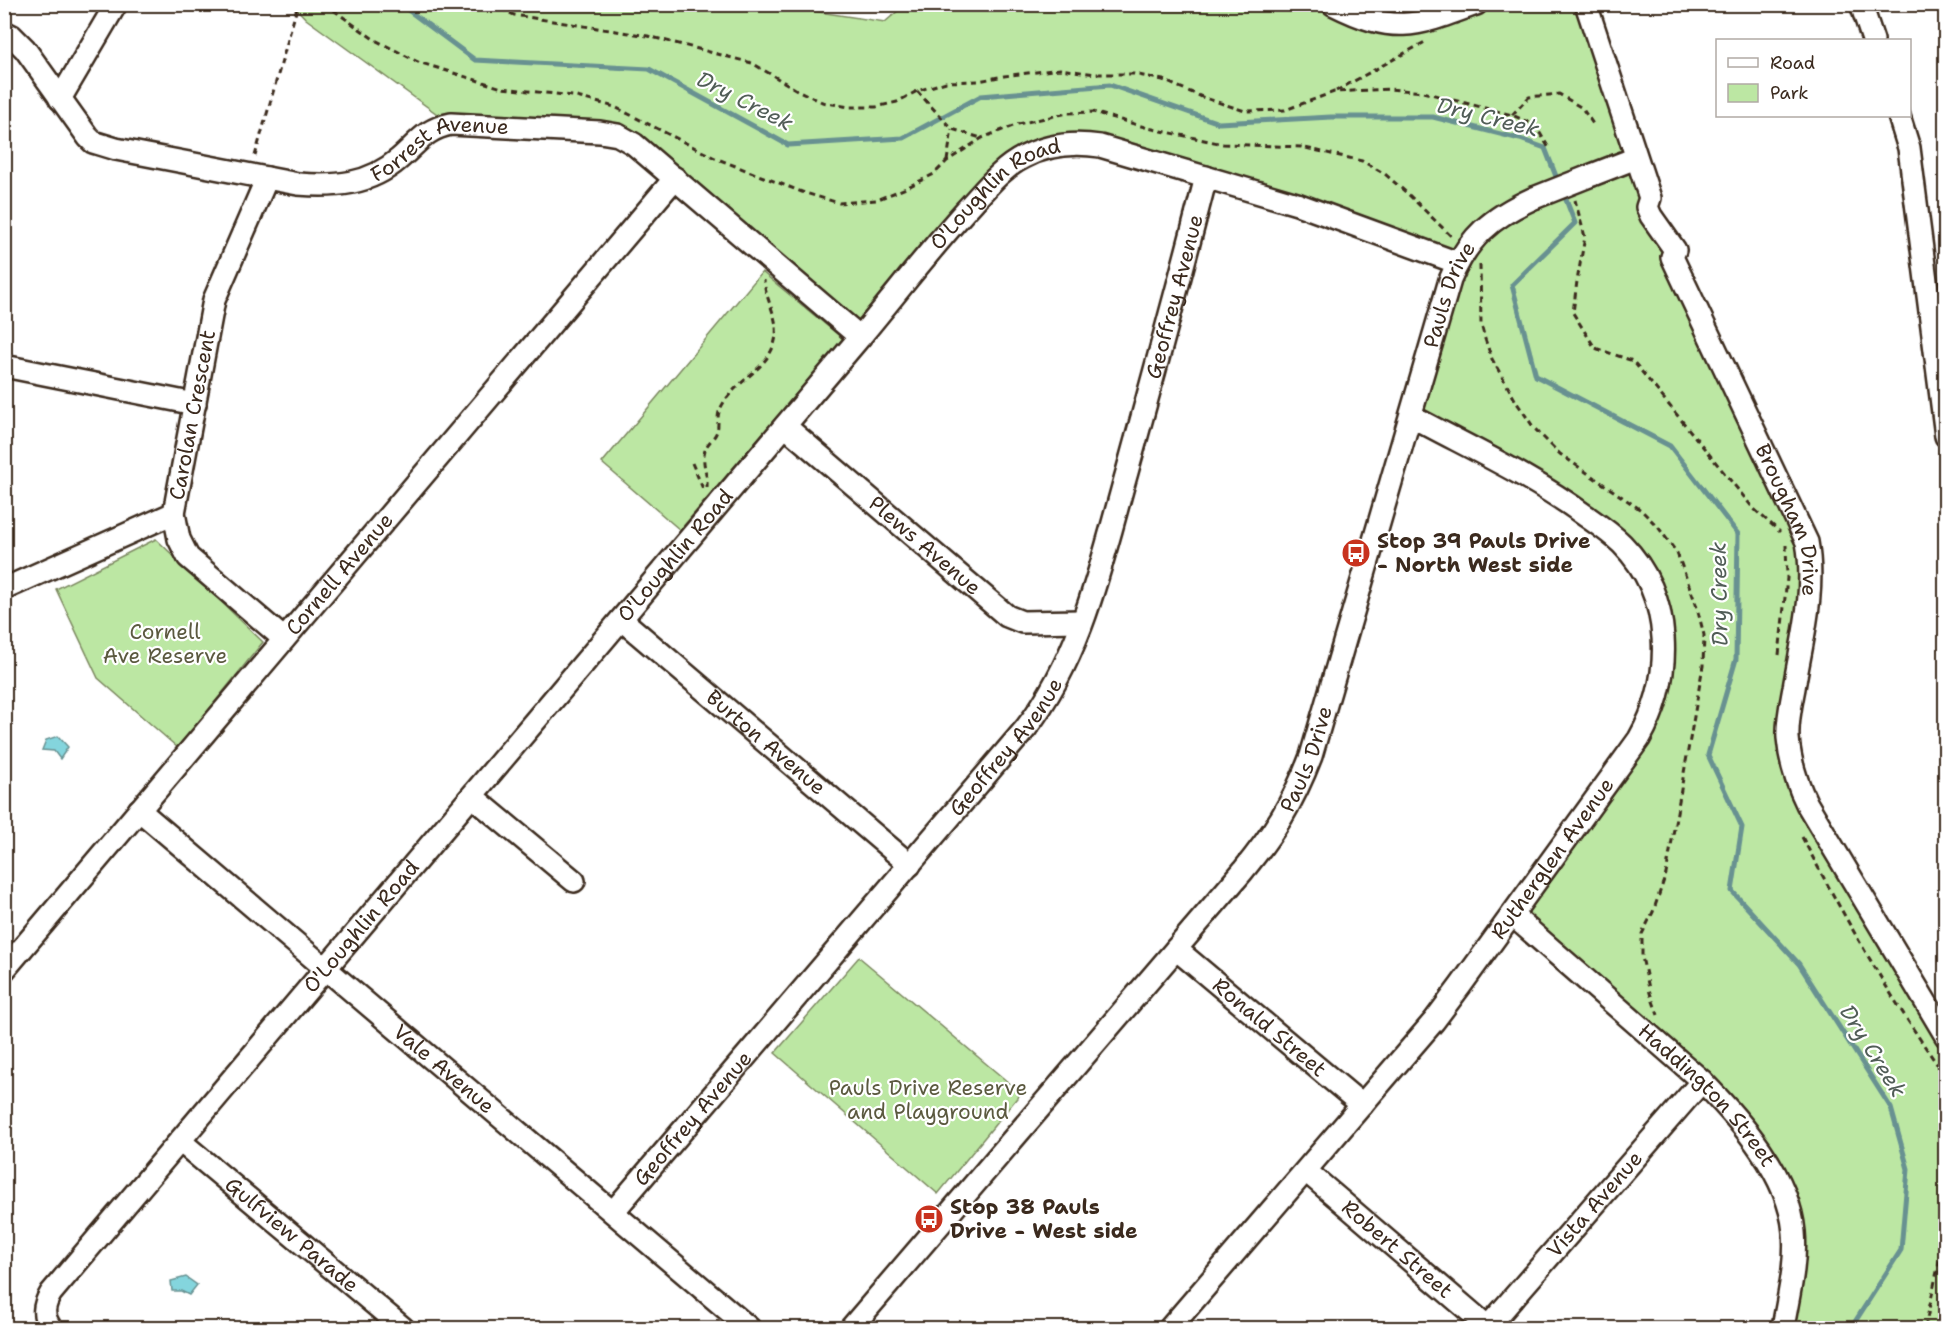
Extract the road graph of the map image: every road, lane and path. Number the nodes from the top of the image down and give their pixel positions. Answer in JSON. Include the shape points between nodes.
{"nodes":[{"id":1,"x":116,"y":4,"type":"edge"},
{"id":2,"x":298,"y":4,"type":"edge"},
{"id":3,"x":491,"y":4,"type":"edge"},
{"id":4,"x":1333,"y":4,"type":"edge"},
{"id":5,"x":1476,"y":4,"type":"edge"},
{"id":6,"x":1586,"y":4,"type":"edge"},
{"id":7,"x":1861,"y":4,"type":"edge"},
{"id":8,"x":4,"y":32,"type":"edge"},
{"id":9,"x":1874,"y":39,"type":"edge"},
{"id":10,"x":1427,"y":41,"type":"dead end"},
{"id":11,"x":917,"y":92,"type":"junction"},
{"id":12,"x":1334,"y":92,"type":"junction"},
{"id":13,"x":60,"y":99,"type":"junction"},
{"id":14,"x":1512,"y":115,"type":"junction"},
{"id":15,"x":1899,"y":117,"type":"edge"},
{"id":16,"x":1593,"y":124,"type":"dead end"},
{"id":17,"x":952,"y":129,"type":"junction"},
{"id":18,"x":982,"y":138,"type":"junction"},
{"id":19,"x":1549,"y":148,"type":"dead end"},
{"id":20,"x":1636,"y":158,"type":"junction"},
{"id":21,"x":258,"y":176,"type":"junction"},
{"id":22,"x":1206,"y":177,"type":"junction"},
{"id":23,"x":675,"y":178,"type":"junction"},
{"id":24,"x":1574,"y":198,"type":"dead end"},
{"id":25,"x":1461,"y":256,"type":"junction"},
{"id":26,"x":765,"y":270,"type":"dead end"},
{"id":27,"x":1938,"y":315,"type":"edge"},
{"id":28,"x":860,"y":337,"type":"junction"},
{"id":29,"x":4,"y":366,"type":"edge"},
{"id":30,"x":195,"y":404,"type":"junction"},
{"id":31,"x":1411,"y":416,"type":"junction"},
{"id":32,"x":785,"y":426,"type":"junction"},
{"id":33,"x":1946,"y":436,"type":"edge"},
{"id":34,"x":692,"y":463,"type":"dead end"},
{"id":35,"x":174,"y":513,"type":"junction"},
{"id":36,"x":1786,"y":537,"type":"dead end"},
{"id":37,"x":4,"y":589,"type":"edge"},
{"id":38,"x":622,"y":620,"type":"junction"},
{"id":39,"x":1082,"y":621,"type":"junction"},
{"id":40,"x":284,"y":639,"type":"junction"},
{"id":41,"x":472,"y":796,"type":"junction"},
{"id":42,"x":139,"y":810,"type":"junction"},
{"id":43,"x":910,"y":865,"type":"junction"},
{"id":44,"x":574,"y":881,"type":"dead end"},
{"id":45,"x":1512,"y":915,"type":"junction"},
{"id":46,"x":1176,"y":949,"type":"junction"},
{"id":47,"x":326,"y":968,"type":"junction"},
{"id":48,"x":4,"y":970,"type":"edge"},
{"id":49,"x":1946,"y":1036,"type":"edge"},
{"id":50,"x":1665,"y":1047,"type":"junction"},
{"id":51,"x":1702,"y":1081,"type":"junction"},
{"id":52,"x":1362,"y":1105,"type":"junction"},
{"id":53,"x":180,"y":1141,"type":"junction"},
{"id":54,"x":1306,"y":1171,"type":"junction"},
{"id":55,"x":613,"y":1212,"type":"junction"},
{"id":56,"x":1946,"y":1229,"type":"edge"},
{"id":57,"x":47,"y":1320,"type":"edge"},
{"id":58,"x":1488,"y":1328,"type":"edge"},
{"id":59,"x":403,"y":1329,"type":"edge"},
{"id":60,"x":749,"y":1329,"type":"edge"},
{"id":61,"x":851,"y":1329,"type":"edge"},
{"id":62,"x":1170,"y":1329,"type":"edge"},
{"id":63,"x":1783,"y":1329,"type":"edge"},
{"id":64,"x":1925,"y":1329,"type":"edge"}],
"edges":[{"from":1,"to":13,"type":"street"},
{"from":2,"to":21,"type":"path"},
{"from":3,"to":11,"type":"path","via":[[514,15],[648,36],[752,63],[822,102],[876,107]]},
{"from":4,"to":5,"type":"street","via":[[1366,19],[1395,25],[1431,21]]},
{"from":6,"to":20,"type":"street","name":"Brougham Drive"},
{"from":7,"to":9,"type":"street"},
{"from":8,"to":13,"type":"street","name":"Forrest Avenue","via":[[25,49]]},
{"from":10,"to":12,"type":"path"},
{"from":11,"to":12,"type":"path","via":[[946,82],[1060,69],[1163,80],[1245,111],[1285,110]]},
{"from":11,"to":17,"type":"path"},
{"from":12,"to":14,"type":"path","via":[[1424,92]]},
{"from":13,"to":21,"type":"street","name":"Forrest Avenue","via":[[93,142]]},
{"from":14,"to":16,"type":"path","via":[[1529,97],[1558,94],[1582,108]]},
{"from":14,"to":19,"type":"path","via":[[1535,125]]},
{"from":15,"to":27,"type":"street","via":[[1909,148]]},
{"from":17,"to":18,"type":"path"},
{"from":17,"to":18,"type":"path","via":[[947,161]]},
{"from":18,"to":25,"type":"path","via":[[1018,124],[1093,112],[1223,144],[1301,147],[1362,161],[1409,195]]},
{"from":20,"to":25,"type":"street","name":"Pauls Drive","bridge":true,"via":[[1510,209],[1491,221]]},
{"from":20,"to":49,"type":"street","name":"Brougham Drive","via":[[1650,198],[1647,207],[1651,216],[1675,250],[1672,257],[1807,542],[1811,589],[1788,726],[1794,775],[1807,804]]},
{"from":21,"to":23,"type":"street","name":"Forrest Avenue","via":[[325,186],[362,180],[390,166],[432,129],[461,123],[611,132],[634,144]]},
{"from":21,"to":30,"type":"street","name":"Carolan Crescent","via":[[214,300]]},
{"from":22,"to":25,"type":"street","name":"O'Loughlin Road"},
{"from":22,"to":28,"type":"street","name":"O'Loughlin Road","via":[[1090,145],[1065,144],[1023,157],[995,178],[949,228]]},
{"from":22,"to":39,"type":"street","name":"Geoffrey Avenue"},
{"from":23,"to":28,"type":"street","name":"Forrest Avenue"},
{"from":23,"to":40,"type":"street","name":"Cornell Avenue"},
{"from":24,"to":36,"type":"path","via":[[1585,237],[1573,313],[1595,348],[1633,361],[1753,508]]},
{"from":25,"to":31,"type":"street","name":"Pauls Drive","via":[[1445,294]]},
{"from":25,"to":50,"type":"path","via":[[1476,258],[1480,266],[1485,339],[1517,404],[1560,454],[1641,510],[1658,527],[1677,553],[1704,635],[1703,666],[1666,873],[1642,934],[1642,957]]},
{"from":26,"to":34,"type":"path","via":[[765,293],[776,334],[767,359],[738,386],[719,412],[717,432],[705,450],[706,495]]},
{"from":27,"to":33,"type":"street"},
{"from":28,"to":32,"type":"street","name":"O'Loughlin Road"},
{"from":29,"to":30,"type":"street"},
{"from":30,"to":35,"type":"street","name":"Carolan Crescent"},
{"from":31,"to":45,"type":"street","name":"Rutherglen Avenue","via":[[1544,487],[1613,535],[1646,578],[1663,627],[1663,670],[1649,721]]},
{"from":31,"to":46,"type":"street","name":"Pauls Drive","via":[[1298,789],[1264,845]]},
{"from":32,"to":38,"type":"street","name":"O'Loughlin Road"},
{"from":32,"to":39,"type":"street","name":"Plews Avenue","via":[[1007,616],[1022,622]]},
{"from":35,"to":37,"type":"street","name":"Carolan Crescent"},
{"from":35,"to":40,"type":"street","via":[[188,557]]},
{"from":38,"to":41,"type":"street","name":"O'Loughlin Road"},
{"from":38,"to":43,"type":"street","name":"Burton Avenue"},
{"from":39,"to":43,"type":"street","name":"Geoffrey Avenue","via":[[1063,670],[1041,708]]},
{"from":40,"to":42,"type":"street","name":"Cornell Avenue"},
{"from":41,"to":44,"type":"street"},
{"from":41,"to":47,"type":"street","name":"O'Loughlin Road"},
{"from":42,"to":47,"type":"street","name":"Vale Avenue"},
{"from":42,"to":48,"type":"street","name":"Cornell Avenue"},
{"from":43,"to":55,"type":"street","name":"Geoffrey Avenue"},
{"from":45,"to":50,"type":"street","name":"Haddington Street"},
{"from":45,"to":52,"type":"street","name":"Rutherglen Avenue","via":[[1434,1021]]},
{"from":46,"to":52,"type":"street","name":"Ronald Street"},
{"from":46,"to":61,"type":"street","name":"Pauls Drive"},
{"from":47,"to":53,"type":"street","name":"O'Loughlin Road"},
{"from":47,"to":55,"type":"street","name":"Vale Avenue"},
{"from":50,"to":51,"type":"street","name":"Haddington Street"},
{"from":51,"to":58,"type":"street","name":"Vista Avenue"},
{"from":51,"to":63,"type":"street","name":"Haddington Street","via":[[1756,1143],[1789,1207],[1794,1249]]},
{"from":52,"to":54,"type":"street","name":"Rutherglen Avenue"},
{"from":53,"to":57,"type":"street","name":"O'Loughlin Road","via":[[51,1293],[46,1301]]},
{"from":53,"to":59,"type":"street","name":"Gulfview Parade"},
{"from":54,"to":58,"type":"street","name":"Robert Street"},
{"from":54,"to":62,"type":"street","name":"Rutherglen Avenue"},
{"from":55,"to":60,"type":"street","name":"Vale Avenue"},
{"from":56,"to":64,"type":"path"}]}
